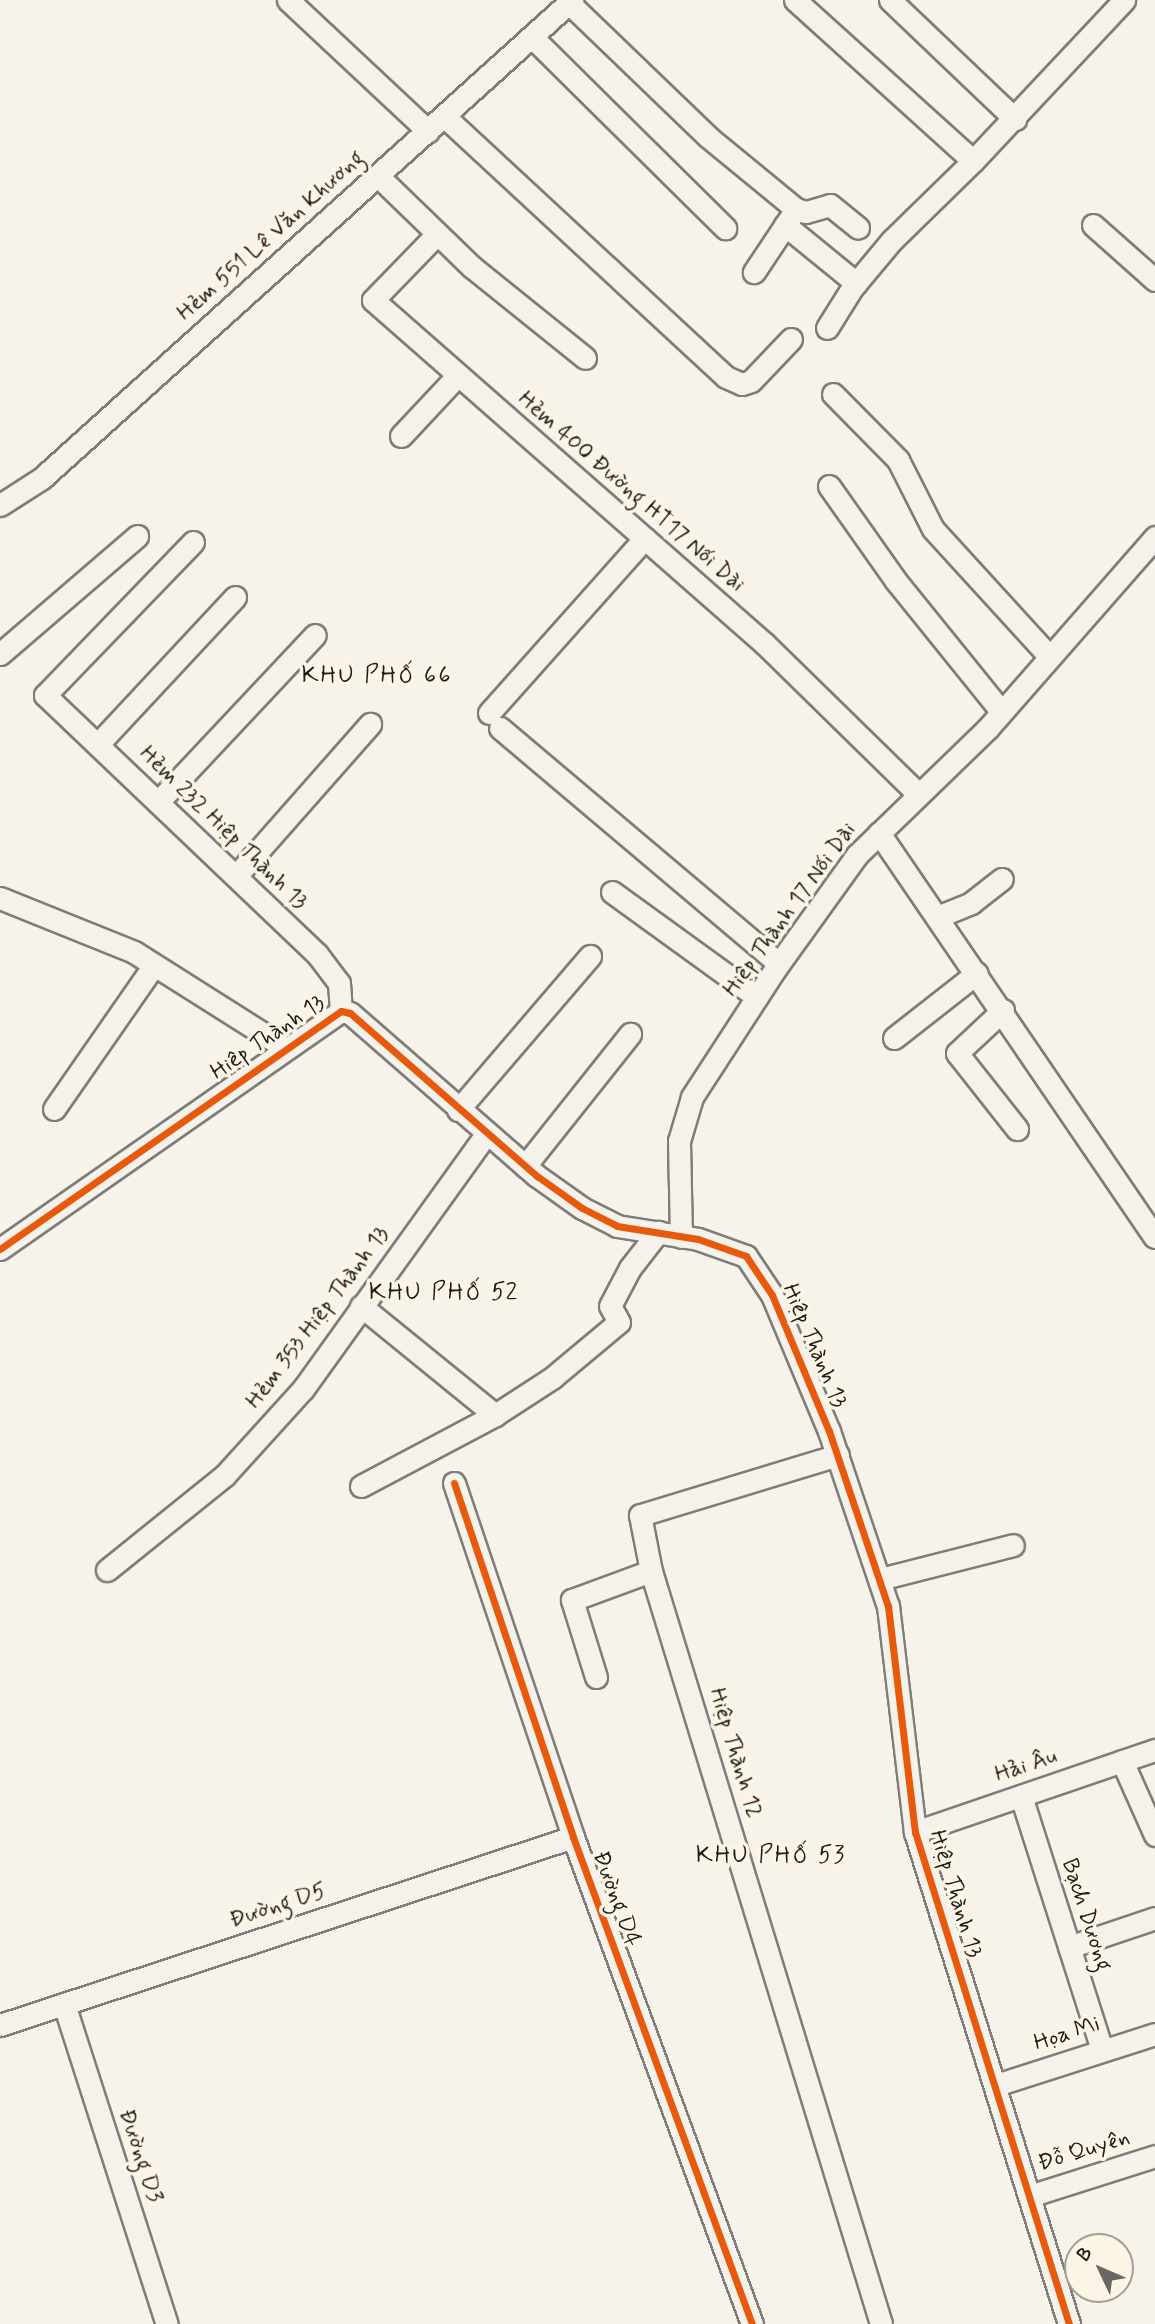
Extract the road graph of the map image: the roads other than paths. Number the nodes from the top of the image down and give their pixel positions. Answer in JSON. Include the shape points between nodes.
{"nodes":[{"id":1,"x":288,"y":0,"type":"edge"},
{"id":2,"x":795,"y":0,"type":"edge"},
{"id":3,"x":890,"y":0,"type":"edge"},
{"id":4,"x":1124,"y":0,"type":"edge"},
{"id":5,"x":570,"y":2,"type":"edge"},
{"id":6,"x":532,"y":37,"type":"junction"},
{"id":7,"x":444,"y":116,"type":"junction"},
{"id":8,"x":1015,"y":119,"type":"junction"},
{"id":9,"x":428,"y":131,"type":"junction"},
{"id":10,"x":973,"y":161,"type":"junction"},
{"id":11,"x":378,"y":176,"type":"junction"},
{"id":12,"x":791,"y":217,"type":"junction"},
{"id":13,"x":1093,"y":225,"type":"dead end"},
{"id":14,"x":725,"y":228,"type":"dead end"},
{"id":15,"x":858,"y":228,"type":"dead end"},
{"id":16,"x":438,"y":234,"type":"junction"},
{"id":17,"x":754,"y":272,"type":"dead end"},
{"id":18,"x":1155,"y":280,"type":"edge"},
{"id":19,"x":856,"y":283,"type":"junction"},
{"id":20,"x":827,"y":328,"type":"dead end"},
{"id":21,"x":792,"y":339,"type":"dead end"},
{"id":22,"x":586,"y":358,"type":"dead end"},
{"id":23,"x":458,"y":375,"type":"junction"},
{"id":24,"x":833,"y":394,"type":"dead end"},
{"id":25,"x":401,"y":436,"type":"dead end"},
{"id":26,"x":829,"y":486,"type":"dead end"},
{"id":27,"x":0,"y":505,"type":"edge"},
{"id":28,"x":137,"y":536,"type":"dead end"},
{"id":29,"x":1155,"y":537,"type":"edge"},
{"id":30,"x":645,"y":538,"type":"junction"},
{"id":31,"x":192,"y":542,"type":"dead end"},
{"id":32,"x":235,"y":597,"type":"dead end"},
{"id":33,"x":315,"y":635,"type":"dead end"},
{"id":34,"x":0,"y":654,"type":"edge"},
{"id":35,"x":1050,"y":657,"type":"junction"},
{"id":36,"x":1001,"y":711,"type":"junction"},
{"id":37,"x":370,"y":724,"type":"dead end"},
{"id":38,"x":98,"y":744,"type":"junction"},
{"id":39,"x":917,"y":793,"type":"junction"},
{"id":40,"x":158,"y":802,"type":"junction"},
{"id":41,"x":879,"y":833,"type":"junction"},
{"id":42,"x":236,"y":877,"type":"junction"},
{"id":43,"x":1002,"y":879,"type":"dead end"},
{"id":44,"x":612,"y":892,"type":"dead end"},
{"id":45,"x":0,"y":898,"type":"edge"},
{"id":46,"x":937,"y":917,"type":"junction"},
{"id":47,"x":590,"y":956,"type":"dead end"},
{"id":48,"x":779,"y":964,"type":"junction"},
{"id":49,"x":154,"y":965,"type":"junction"},
{"id":50,"x":977,"y":973,"type":"junction"},
{"id":51,"x":757,"y":997,"type":"junction"},
{"id":52,"x":1003,"y":1010,"type":"junction"},
{"id":53,"x":341,"y":1011,"type":"junction"},
{"id":54,"x":630,"y":1034,"type":"dead end"},
{"id":55,"x":894,"y":1038,"type":"dead end"},
{"id":56,"x":284,"y":1047,"type":"junction"},
{"id":57,"x":54,"y":1109,"type":"dead end"},
{"id":58,"x":458,"y":1110,"type":"junction"},
{"id":59,"x":1017,"y":1129,"type":"dead end"},
{"id":60,"x":486,"y":1134,"type":"junction"},
{"id":61,"x":525,"y":1166,"type":"junction"},
{"id":62,"x":658,"y":1232,"type":"junction"},
{"id":63,"x":681,"y":1237,"type":"junction"},
{"id":64,"x":1155,"y":1237,"type":"edge"},
{"id":65,"x":0,"y":1249,"type":"edge"},
{"id":66,"x":361,"y":1306,"type":"junction"},
{"id":67,"x":495,"y":1415,"type":"junction"},
{"id":68,"x":838,"y":1455,"type":"junction"},
{"id":69,"x":454,"y":1483,"type":"dead end"},
{"id":70,"x":361,"y":1486,"type":"dead end"},
{"id":71,"x":1013,"y":1545,"type":"dead end"},
{"id":72,"x":107,"y":1570,"type":"dead end"},
{"id":73,"x":651,"y":1571,"type":"junction"},
{"id":74,"x":880,"y":1579,"type":"junction"},
{"id":75,"x":596,"y":1677,"type":"dead end"},
{"id":76,"x":1155,"y":1750,"type":"edge"},
{"id":77,"x":1122,"y":1761,"type":"junction"},
{"id":78,"x":1021,"y":1796,"type":"junction"},
{"id":79,"x":915,"y":1832,"type":"junction"},
{"id":80,"x":1155,"y":1835,"type":"edge"},
{"id":81,"x":573,"y":1837,"type":"junction"},
{"id":82,"x":1155,"y":1918,"type":"edge"},
{"id":83,"x":1069,"y":1947,"type":"junction"},
{"id":84,"x":64,"y":2004,"type":"junction"},
{"id":85,"x":0,"y":2025,"type":"edge"},
{"id":86,"x":1155,"y":2034,"type":"edge"},
{"id":87,"x":1102,"y":2050,"type":"junction"},
{"id":88,"x":996,"y":2085,"type":"junction"},
{"id":89,"x":1155,"y":2156,"type":"edge"},
{"id":90,"x":1029,"y":2196,"type":"junction"},
{"id":91,"x":167,"y":2324,"type":"edge"},
{"id":92,"x":752,"y":2324,"type":"edge"},
{"id":93,"x":881,"y":2324,"type":"edge"},
{"id":94,"x":1069,"y":2324,"type":"edge"}],
"edges":[{"from":1,"to":9,"type":"street"},
{"from":2,"to":10,"type":"street"},
{"from":3,"to":8,"type":"street"},
{"from":4,"to":8,"type":"street"},
{"from":5,"to":6,"type":"street","name":"Hẻm 551 Lê Văn Khương"},
{"from":5,"to":12,"type":"street"},
{"from":6,"to":7,"type":"street","name":"Hẻm 551 Lê Văn Khương"},
{"from":6,"to":14,"type":"street"},
{"from":7,"to":9,"type":"street","name":"Hẻm 551 Lê Văn Khương"},
{"from":7,"to":21,"type":"street","via":[[726,377],[742,384],[751,381]]},
{"from":8,"to":10,"type":"street"},
{"from":9,"to":11,"type":"street","name":"Hẻm 551 Lê Văn Khương"},
{"from":10,"to":19,"type":"street","via":[[892,240]]},
{"from":11,"to":16,"type":"street"},
{"from":11,"to":27,"type":"street","name":"Hẻm 551 Lê Văn Khương","via":[[42,478]]},
{"from":12,"to":15,"type":"street","via":[[830,205]]},
{"from":12,"to":17,"type":"street"},
{"from":12,"to":19,"type":"street"},
{"from":13,"to":18,"type":"street"},
{"from":16,"to":22,"type":"street"},
{"from":16,"to":23,"type":"street","name":"Hẻm 400 Đường HT17 Nối Dài","via":[[373,300]]},
{"from":19,"to":20,"type":"street"},
{"from":23,"to":25,"type":"street"},
{"from":23,"to":30,"type":"street","name":"Hẻm 400 Đường HT17 Nối Dài"},
{"from":24,"to":35,"type":"street","via":[[898,460],[933,529]]},
{"from":26,"to":36,"type":"street","via":[[897,581]]},
{"from":28,"to":34,"type":"street"},
{"from":29,"to":35,"type":"street","name":"Hiệp Thành 17 Nối Dài"},
{"from":30,"to":39,"type":"street","name":"Hẻm 400 Đường HT17 Nối Dài","via":[[765,644]]},
{"from":30,"to":48,"type":"street","via":[[495,720]]},
{"from":31,"to":38,"type":"street","name":"Hẻm 232 Hiệp Thành 13","via":[[45,695]]},
{"from":32,"to":38,"type":"street"},
{"from":33,"to":40,"type":"street"},
{"from":35,"to":36,"type":"street","name":"Hiệp Thành 17 Nối Dài"},
{"from":36,"to":39,"type":"street","name":"Hiệp Thành 17 Nối Dài"},
{"from":37,"to":42,"type":"street"},
{"from":38,"to":40,"type":"street","name":"Hẻm 232 Hiệp Thành 13"},
{"from":39,"to":41,"type":"street","name":"Hiệp Thành 17 Nối Dài"},
{"from":40,"to":42,"type":"street","name":"Hẻm 232 Hiệp Thành 13"},
{"from":41,"to":46,"type":"street"},
{"from":41,"to":48,"type":"street","name":"Hiệp Thành 17 Nối Dài","via":[[857,855]]},
{"from":42,"to":53,"type":"street","name":"Hẻm 232 Hiệp Thành 13","via":[[317,954],[339,983]]},
{"from":43,"to":46,"type":"street","via":[[971,903]]},
{"from":44,"to":51,"type":"street"},
{"from":45,"to":49,"type":"street","via":[[134,952]]},
{"from":46,"to":50,"type":"street"},
{"from":47,"to":58,"type":"street"},
{"from":48,"to":51,"type":"street","name":"Hiệp Thành 17 Nối Dài"},
{"from":49,"to":56,"type":"street"},
{"from":49,"to":57,"type":"street"},
{"from":50,"to":52,"type":"street"},
{"from":50,"to":55,"type":"street"},
{"from":51,"to":63,"type":"street","name":"Hiệp Thành 17 Nối Dài","via":[[692,1097],[679,1141]]},
{"from":52,"to":59,"type":"street","via":[[957,1053]]},
{"from":52,"to":64,"type":"street","via":[[1084,1138]]},
{"from":53,"to":56,"type":"street","name":"Hiệp Thành 13"},
{"from":53,"to":58,"type":"street","name":"Hiệp Thành 13","via":[[350,1013]]},
{"from":54,"to":61,"type":"street"},
{"from":56,"to":65,"type":"street","name":"Hiệp Thành 13"},
{"from":58,"to":60,"type":"street","name":"Hiệp Thành 13"},
{"from":60,"to":61,"type":"street","name":"Hiệp Thành 13"},
{"from":60,"to":66,"type":"street","name":"Hẻm 353 Hiệp Thành 13"},
{"from":61,"to":62,"type":"street","name":"Hiệp Thành 13","via":[[582,1208],[617,1226]]},
{"from":62,"to":63,"type":"street","name":"Hiệp Thành 13"},
{"from":62,"to":67,"type":"street","via":[[629,1268],[610,1307],[619,1322],[552,1378]]},
{"from":63,"to":68,"type":"street","name":"Hiệp Thành 13","via":[[736,1250],[760,1271]]},
{"from":66,"to":67,"type":"street"},
{"from":66,"to":72,"type":"street","name":"Hẻm 353 Hiệp Thành 13","via":[[303,1389],[225,1475]]},
{"from":67,"to":70,"type":"street"},
{"from":68,"to":73,"type":"street","name":"Hiệp Thành 12","via":[[640,1515]]},
{"from":68,"to":74,"type":"street","name":"Hiệp Thành 13"},
{"from":69,"to":81,"type":"street","name":"Đường D4"},
{"from":71,"to":74,"type":"street"},
{"from":73,"to":75,"type":"street","via":[[572,1601]]},
{"from":73,"to":93,"type":"street","name":"Hiệp Thành 12"},
{"from":74,"to":79,"type":"street","name":"Hiệp Thành 13","via":[[888,1606]]},
{"from":76,"to":77,"type":"street","name":"Hải Âu"},
{"from":77,"to":78,"type":"street","name":"Hải Âu"},
{"from":77,"to":80,"type":"street"},
{"from":78,"to":79,"type":"street","name":"Hải Âu"},
{"from":78,"to":83,"type":"street","name":"Bạch Dương"},
{"from":79,"to":88,"type":"street","name":"Hiệp Thành 13"},
{"from":81,"to":84,"type":"street","name":"Đường D5"},
{"from":81,"to":92,"type":"street","name":"Đường D4"},
{"from":82,"to":83,"type":"street"},
{"from":83,"to":87,"type":"street","name":"Bạch Dương"},
{"from":84,"to":85,"type":"street","name":"Đường D5"},
{"from":84,"to":91,"type":"street","name":"Đường D3"},
{"from":86,"to":87,"type":"street","name":"Họa Mi"},
{"from":87,"to":88,"type":"street","name":"Họa Mi"},
{"from":88,"to":90,"type":"street","name":"Hiệp Thành 13"},
{"from":89,"to":90,"type":"street","name":"Đỗ Quyên"},
{"from":90,"to":94,"type":"street","name":"Hiệp Thành 13"}]}
